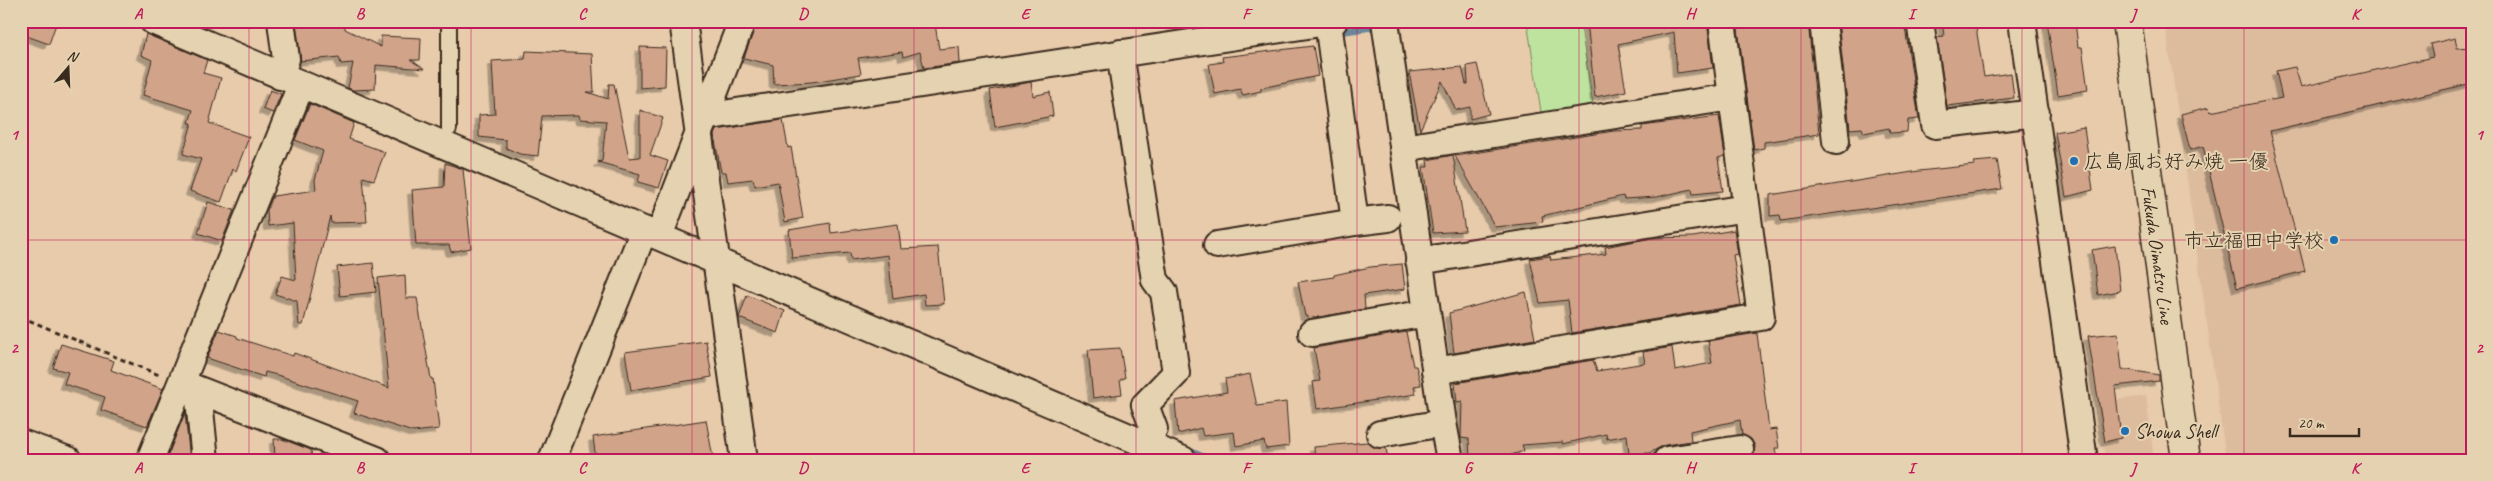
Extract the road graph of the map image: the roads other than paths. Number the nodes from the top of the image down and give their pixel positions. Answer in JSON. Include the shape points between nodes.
{"nodes":[{"id":1,"x":281,"y":21,"type":"edge"},
{"id":2,"x":449,"y":21,"type":"edge"},
{"id":3,"x":683,"y":21,"type":"edge"},
{"id":4,"x":742,"y":21,"type":"edge"},
{"id":5,"x":1722,"y":21,"type":"edge"},
{"id":6,"x":1822,"y":21,"type":"edge"},
{"id":7,"x":1920,"y":21,"type":"edge"},
{"id":8,"x":2022,"y":21,"type":"edge"},
{"id":9,"x":2127,"y":21,"type":"edge"},
{"id":10,"x":1331,"y":22,"type":"edge"},
{"id":11,"x":1388,"y":22,"type":"edge"},
{"id":12,"x":169,"y":23,"type":"edge"},
{"id":13,"x":1188,"y":32,"type":"edge"},
{"id":14,"x":1120,"y":53,"type":"junction"},
{"id":15,"x":287,"y":73,"type":"junction"},
{"id":16,"x":1732,"y":97,"type":"junction"},
{"id":17,"x":2036,"y":113,"type":"junction"},
{"id":18,"x":701,"y":124,"type":"junction"},
{"id":19,"x":445,"y":138,"type":"junction"},
{"id":20,"x":1836,"y":141,"type":"dead end"},
{"id":21,"x":1403,"y":148,"type":"junction"},
{"id":22,"x":1746,"y":208,"type":"junction"},
{"id":23,"x":1388,"y":218,"type":"dead end"},
{"id":24,"x":1355,"y":222,"type":"junction"},
{"id":25,"x":651,"y":233,"type":"junction"},
{"id":26,"x":1217,"y":245,"type":"dead end"},
{"id":27,"x":716,"y":261,"type":"junction"},
{"id":28,"x":1419,"y":261,"type":"junction"},
{"id":29,"x":1426,"y":313,"type":"junction"},
{"id":30,"x":1312,"y":333,"type":"dead end"},
{"id":31,"x":1435,"y":371,"type":"junction"},
{"id":32,"x":189,"y":387,"type":"junction"},
{"id":33,"x":1442,"y":423,"type":"junction"},
{"id":34,"x":1380,"y":434,"type":"dead end"},
{"id":35,"x":1150,"y":437,"type":"junction"},
{"id":36,"x":21,"y":442,"type":"edge"},
{"id":37,"x":1740,"y":449,"type":"dead end"},
{"id":38,"x":68,"y":460,"type":"edge"},
{"id":39,"x":150,"y":460,"type":"edge"},
{"id":40,"x":205,"y":460,"type":"edge"},
{"id":41,"x":377,"y":460,"type":"edge"},
{"id":42,"x":552,"y":460,"type":"edge"},
{"id":43,"x":744,"y":460,"type":"edge"},
{"id":44,"x":1183,"y":460,"type":"edge"},
{"id":45,"x":1450,"y":460,"type":"edge"},
{"id":46,"x":1667,"y":460,"type":"edge"},
{"id":47,"x":2084,"y":460,"type":"edge"},
{"id":48,"x":2186,"y":460,"type":"edge"}],
"edges":[{"from":1,"to":15,"type":"street"},
{"from":2,"to":19,"type":"lane"},
{"from":3,"to":18,"type":"street"},
{"from":4,"to":18,"type":"street"},
{"from":5,"to":16,"type":"street"},
{"from":6,"to":20,"type":"street"},
{"from":7,"to":17,"type":"street","via":[[1935,126]]},
{"from":8,"to":17,"type":"street"},
{"from":9,"to":48,"type":"main road","name":"Fukuda Oimatsu Line"},
{"from":10,"to":13,"type":"street"},
{"from":10,"to":24,"type":"street"},
{"from":11,"to":21,"type":"street"},
{"from":12,"to":15,"type":"street"},
{"from":13,"to":14,"type":"street"},
{"from":14,"to":18,"type":"street"},
{"from":14,"to":35,"type":"street","via":[[1155,280],[1164,292],[1176,373],[1145,405]]},
{"from":15,"to":19,"type":"street"},
{"from":15,"to":32,"type":"street"},
{"from":16,"to":21,"type":"street"},
{"from":16,"to":22,"type":"street"},
{"from":17,"to":47,"type":"street"},
{"from":18,"to":25,"type":"street"},
{"from":18,"to":27,"type":"street"},
{"from":19,"to":25,"type":"street"},
{"from":21,"to":28,"type":"street"},
{"from":22,"to":28,"type":"street"},
{"from":22,"to":31,"type":"street","via":[[1761,318]]},
{"from":23,"to":24,"type":"street"},
{"from":24,"to":26,"type":"street"},
{"from":25,"to":27,"type":"street"},
{"from":25,"to":42,"type":"street"},
{"from":27,"to":35,"type":"street"},
{"from":27,"to":43,"type":"street"},
{"from":28,"to":29,"type":"street"},
{"from":29,"to":30,"type":"street"},
{"from":29,"to":31,"type":"street"},
{"from":31,"to":33,"type":"street"},
{"from":32,"to":39,"type":"street"},
{"from":32,"to":40,"type":"street"},
{"from":32,"to":41,"type":"street"},
{"from":33,"to":34,"type":"street"},
{"from":33,"to":45,"type":"street"},
{"from":35,"to":44,"type":"street"},
{"from":36,"to":38,"type":"street"},
{"from":37,"to":46,"type":"street"}]}
